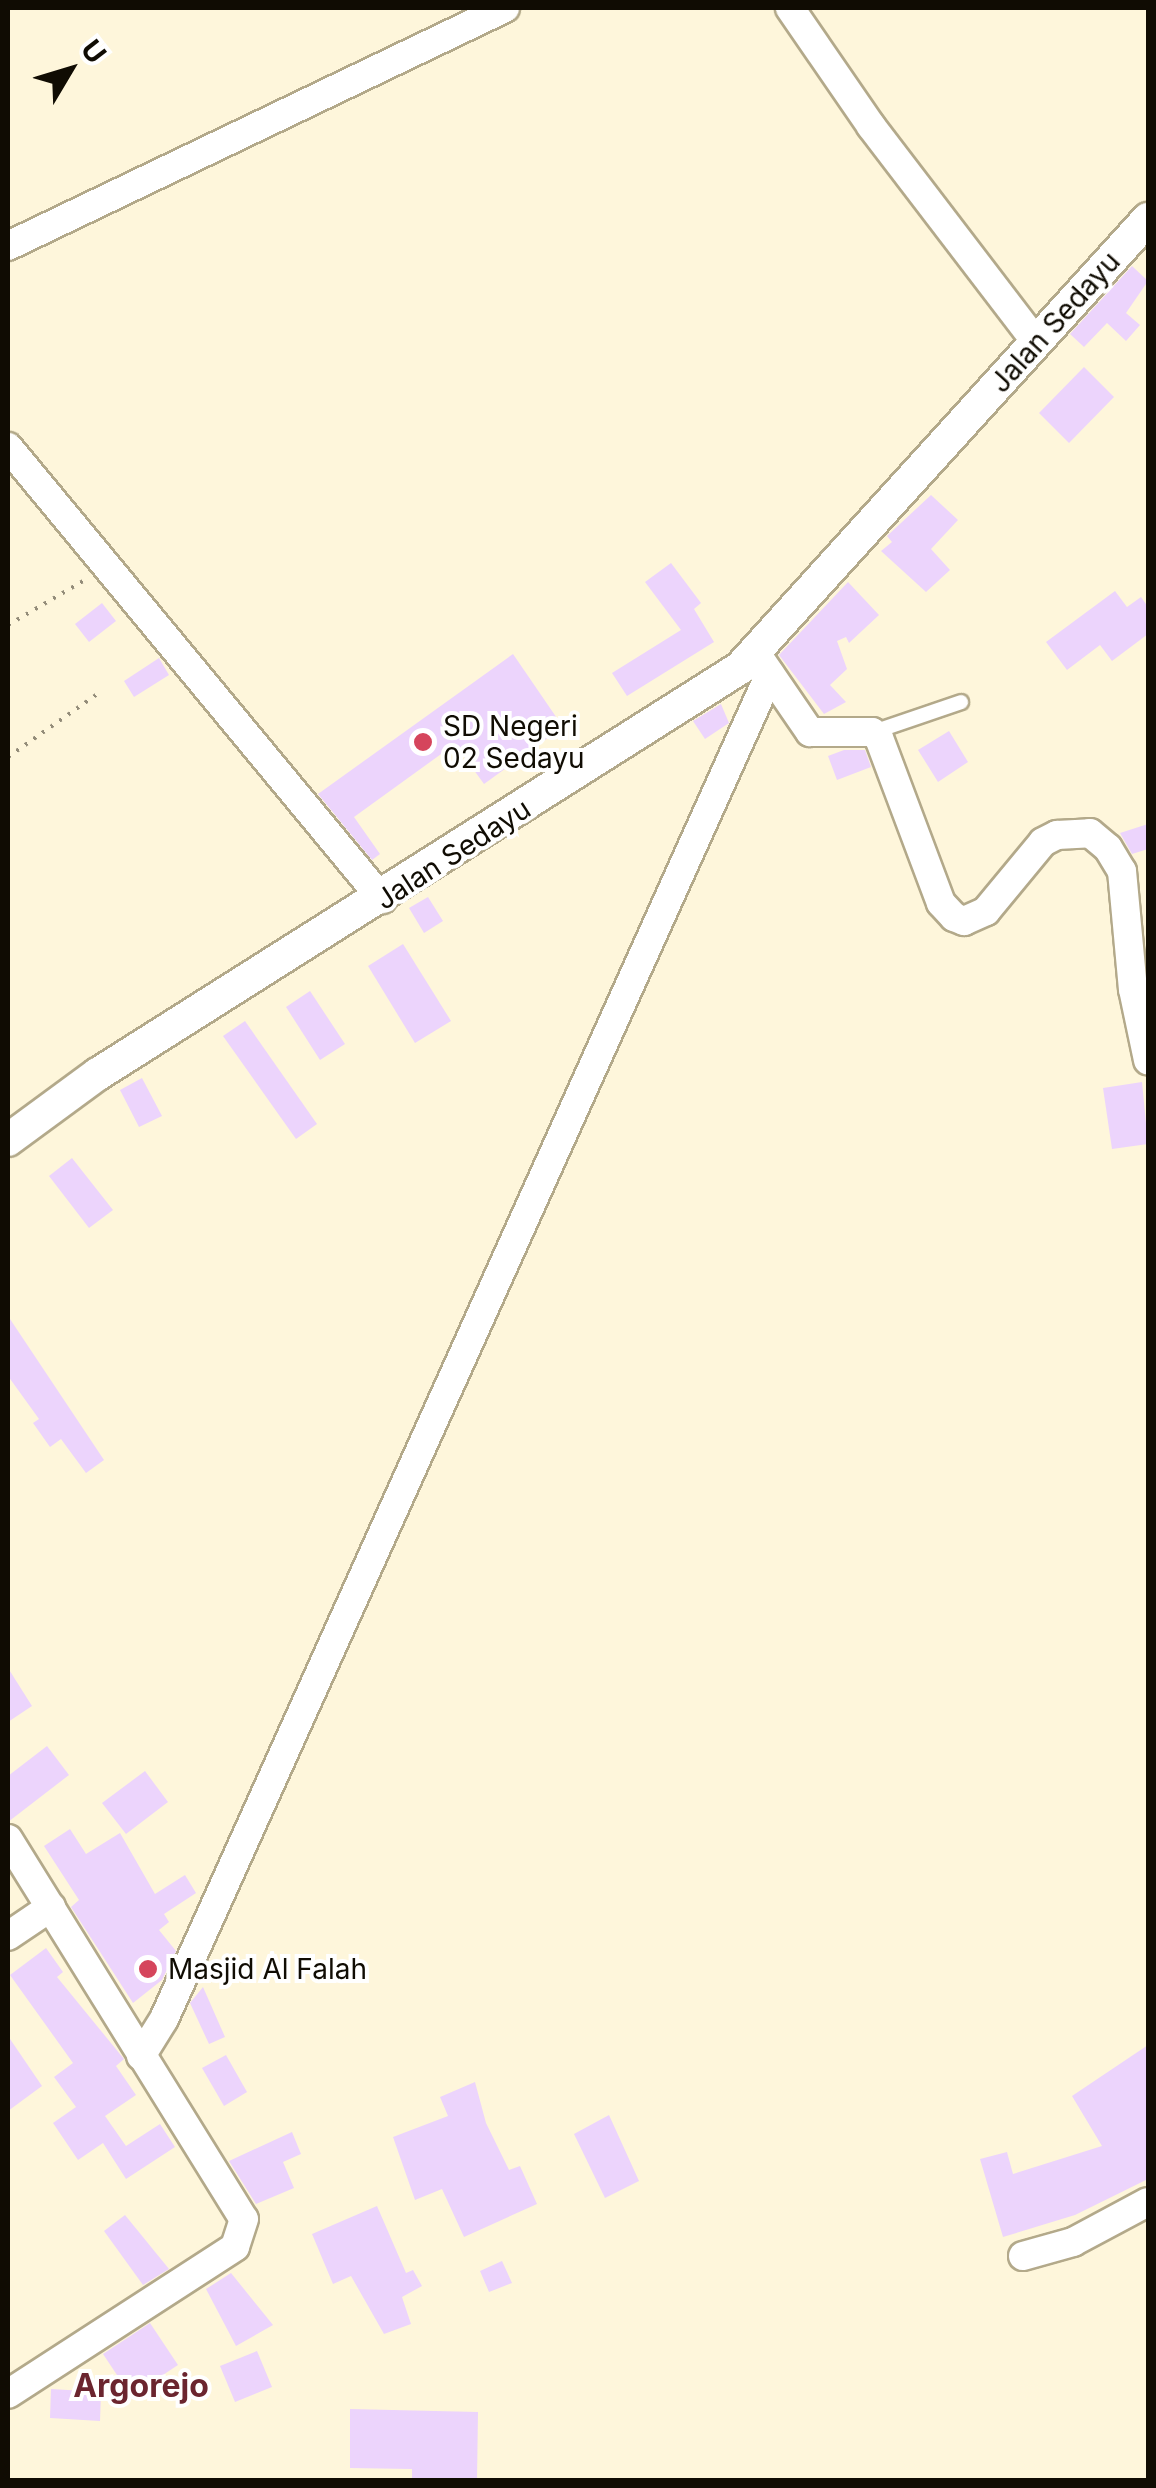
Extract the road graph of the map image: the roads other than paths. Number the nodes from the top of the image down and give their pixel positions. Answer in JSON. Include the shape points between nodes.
{"nodes":[{"id":1,"x":505,"y":8,"type":"edge"},
{"id":2,"x":790,"y":8,"type":"edge"},
{"id":3,"x":1148,"y":219,"type":"edge"},
{"id":4,"x":8,"y":246,"type":"edge"},
{"id":5,"x":1036,"y":342,"type":"junction"},
{"id":6,"x":8,"y":447,"type":"edge"},
{"id":7,"x":763,"y":663,"type":"junction"},
{"id":8,"x":960,"y":702,"type":"dead end"},
{"id":9,"x":872,"y":732,"type":"junction"},
{"id":10,"x":382,"y":899,"type":"junction"},
{"id":11,"x":1148,"y":1060,"type":"edge"},
{"id":12,"x":8,"y":1140,"type":"edge"},
{"id":13,"x":8,"y":1840,"type":"edge"},
{"id":14,"x":51,"y":1908,"type":"junction"},
{"id":15,"x":8,"y":1936,"type":"edge"},
{"id":16,"x":141,"y":2056,"type":"junction"},
{"id":17,"x":1148,"y":2202,"type":"edge"},
{"id":18,"x":1023,"y":2256,"type":"dead end"},
{"id":19,"x":8,"y":2394,"type":"edge"}],
"edges":[{"from":1,"to":4,"type":"street"},
{"from":2,"to":5,"type":"street"},
{"from":3,"to":5,"type":"street","name":"Jalan Sedayu"},
{"from":5,"to":7,"type":"street","name":"Jalan Sedayu"},
{"from":6,"to":10,"type":"street"},
{"from":7,"to":9,"type":"street","via":[[810,732]]},
{"from":7,"to":10,"type":"street","name":"Jalan Sedayu","via":[[725,680]]},
{"from":7,"to":16,"type":"street","via":[[164,2019]]},
{"from":8,"to":9,"type":"lane"},
{"from":9,"to":11,"type":"street","via":[[884,748],[941,903],[954,918],[964,921],[986,911],[1057,834],[1090,833],[1108,848],[1122,871],[1133,990]]},
{"from":10,"to":12,"type":"street","name":"Jalan Sedayu","via":[[98,1074]]},
{"from":13,"to":14,"type":"street"},
{"from":14,"to":15,"type":"street"},
{"from":14,"to":16,"type":"street"},
{"from":16,"to":19,"type":"street","via":[[244,2219],[243,2234],[235,2247]]},
{"from":17,"to":18,"type":"street","via":[[1073,2242]]}]}
